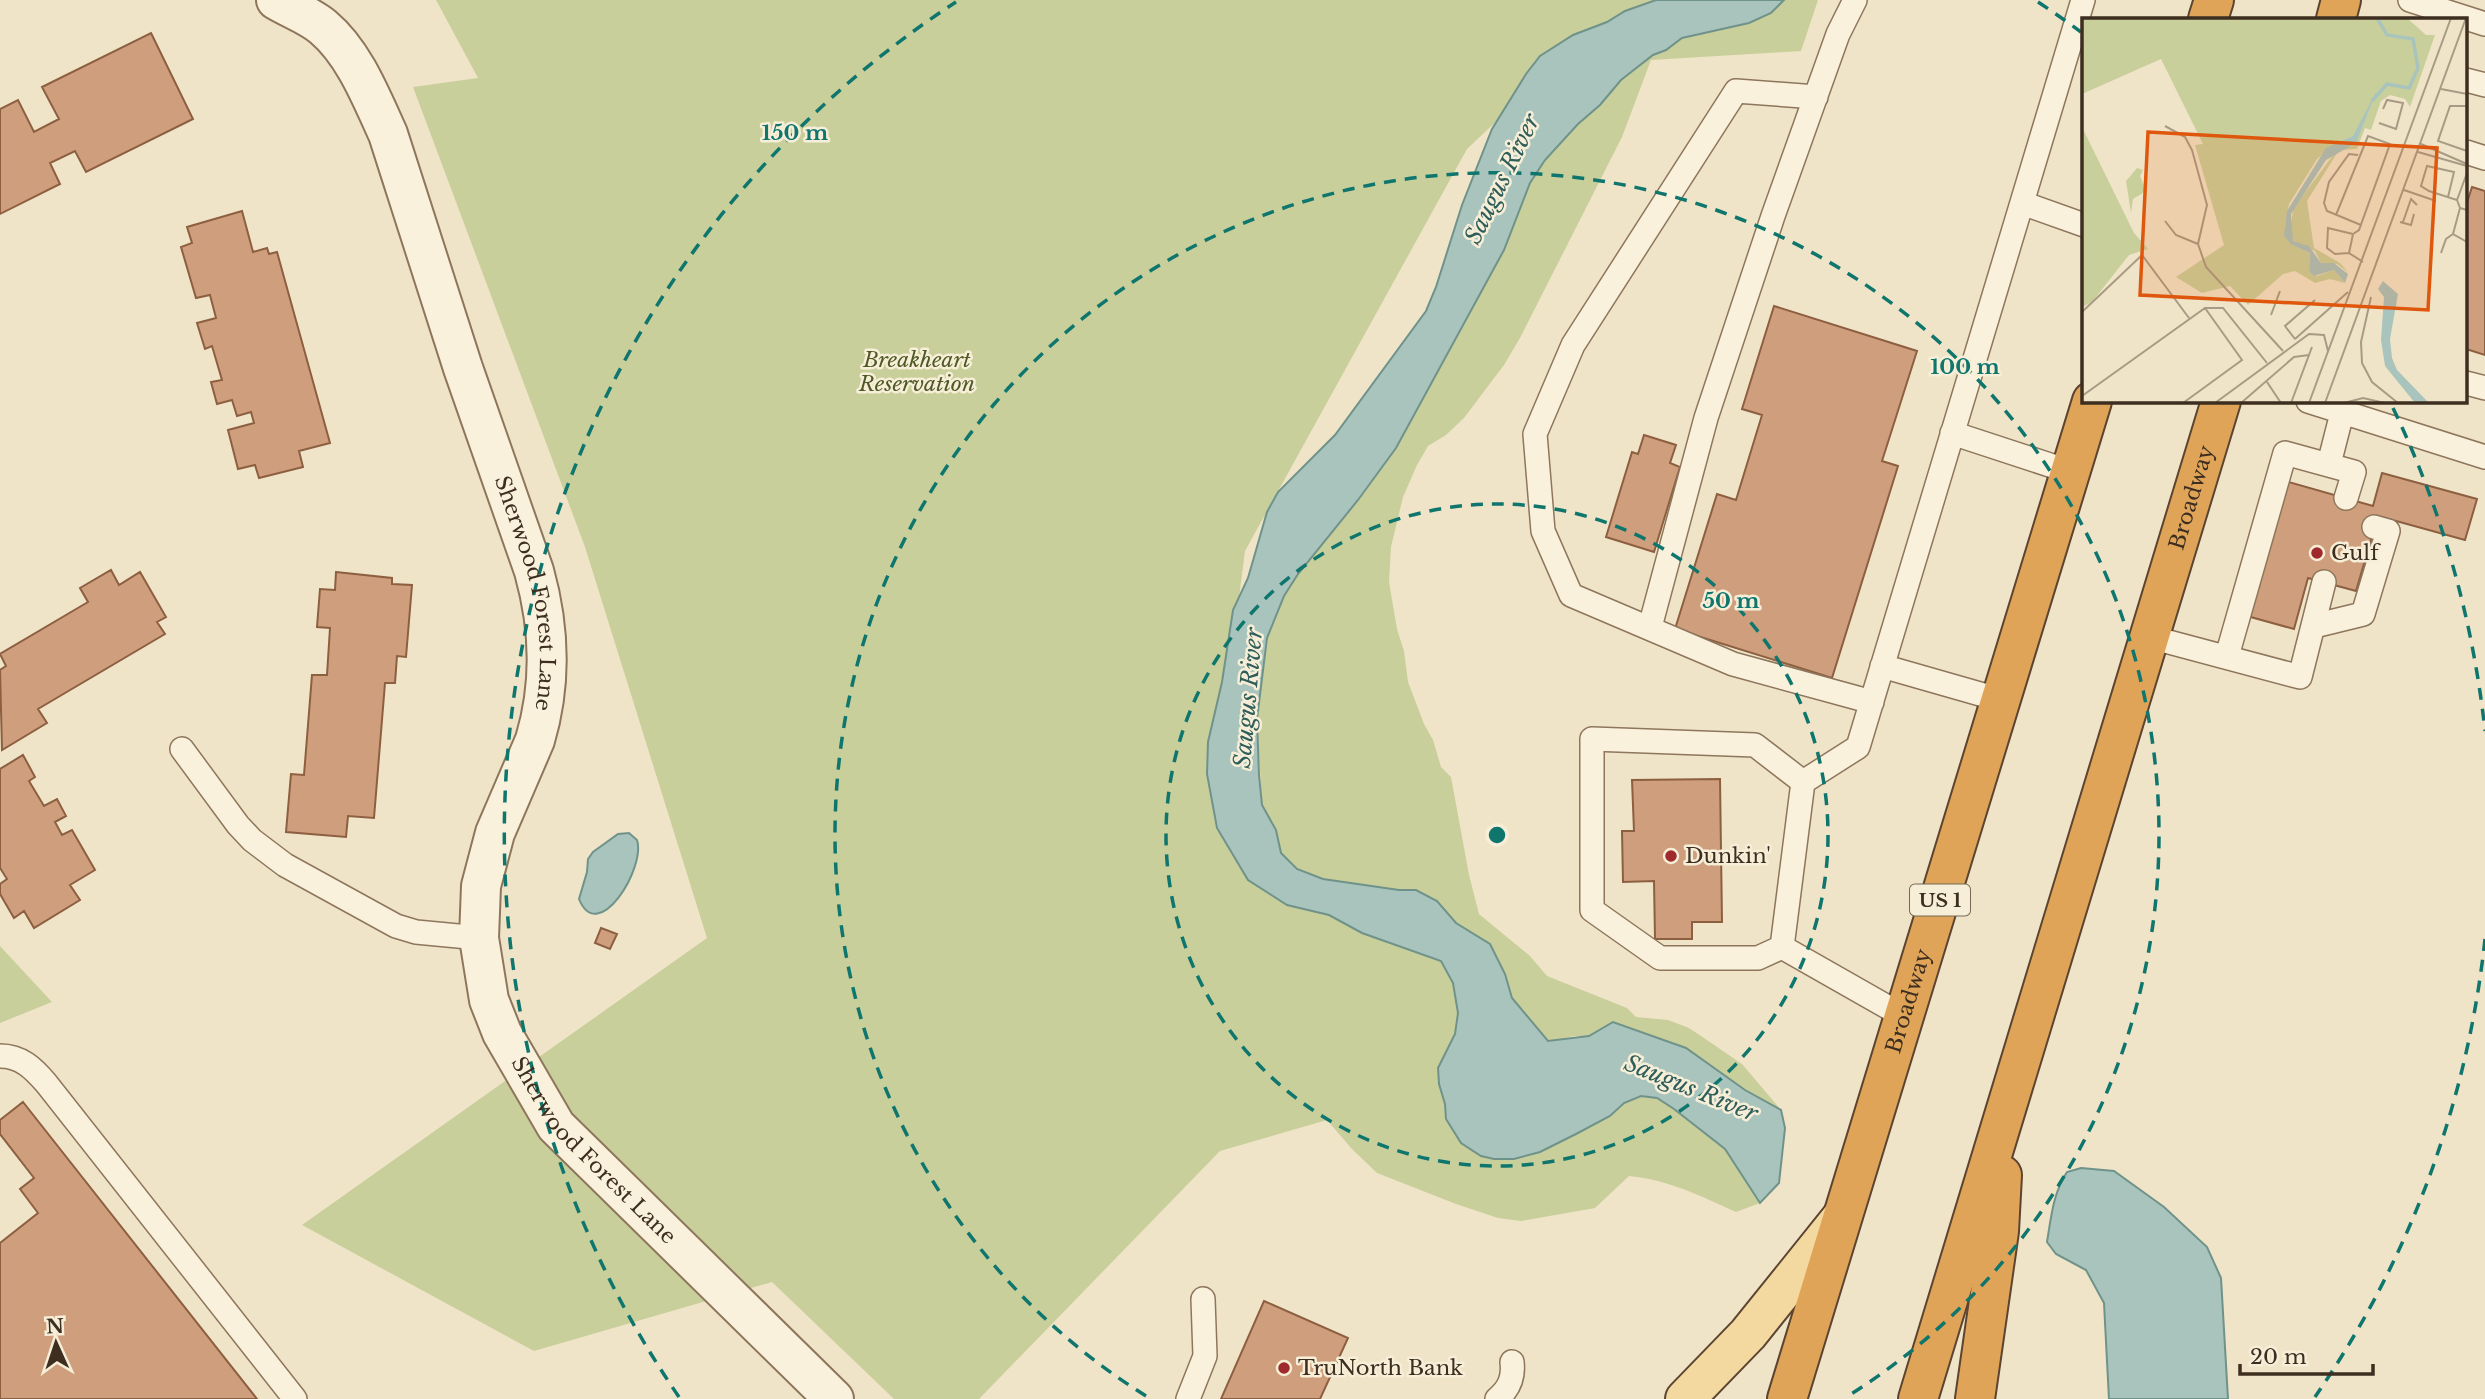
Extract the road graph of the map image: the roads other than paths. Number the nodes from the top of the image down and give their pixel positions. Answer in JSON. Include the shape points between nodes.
{"nodes":[{"id":1,"x":276,"y":0,"type":"edge"},
{"id":2,"x":1854,"y":0,"type":"edge"},
{"id":3,"x":2083,"y":0,"type":"edge"},
{"id":4,"x":2214,"y":0,"type":"edge"},
{"id":5,"x":2341,"y":0,"type":"edge"},
{"id":6,"x":2410,"y":0,"type":"edge"},
{"id":7,"x":2208,"y":18,"type":"edge"},
{"id":8,"x":2336,"y":18,"type":"edge"},
{"id":9,"x":2466,"y":18,"type":"edge"},
{"id":10,"x":2468,"y":19,"type":"edge"},
{"id":11,"x":2485,"y":24,"type":"edge"},
{"id":12,"x":2076,"y":55,"type":"edge"},
{"id":13,"x":2468,"y":81,"type":"edge"},
{"id":14,"x":2485,"y":85,"type":"edge"},
{"id":15,"x":1816,"y":97,"type":"junction"},
{"id":16,"x":2468,"y":153,"type":"edge"},
{"id":17,"x":2485,"y":158,"type":"edge"},
{"id":18,"x":2022,"y":203,"type":"junction"},
{"id":19,"x":2082,"y":224,"type":"edge"},
{"id":20,"x":2468,"y":384,"type":"edge"},
{"id":21,"x":2485,"y":388,"type":"edge"},
{"id":22,"x":2092,"y":402,"type":"edge"},
{"id":23,"x":2221,"y":402,"type":"edge"},
{"id":24,"x":2311,"y":402,"type":"edge"},
{"id":25,"x":2342,"y":413,"type":"junction"},
{"id":26,"x":1952,"y":433,"type":"junction"},
{"id":27,"x":2485,"y":457,"type":"edge"},
{"id":28,"x":2329,"y":464,"type":"junction"},
{"id":29,"x":2071,"y":472,"type":"junction"},
{"id":30,"x":2346,"y":498,"type":"dead end"},
{"id":31,"x":2374,"y":527,"type":"dead end"},
{"id":32,"x":2324,"y":582,"type":"dead end"},
{"id":33,"x":2314,"y":626,"type":"junction"},
{"id":34,"x":1650,"y":627,"type":"junction"},
{"id":35,"x":2150,"y":637,"type":"junction"},
{"id":36,"x":2227,"y":656,"type":"junction"},
{"id":37,"x":1882,"y":666,"type":"junction"},
{"id":38,"x":2001,"y":699,"type":"junction"},
{"id":39,"x":1872,"y":702,"type":"junction"},
{"id":40,"x":181,"y":749,"type":"dead end"},
{"id":41,"x":1803,"y":782,"type":"junction"},
{"id":42,"x":479,"y":938,"type":"junction"},
{"id":43,"x":1782,"y":947,"type":"junction"},
{"id":44,"x":1905,"y":1017,"type":"junction"},
{"id":45,"x":0,"y":1056,"type":"edge"},
{"id":46,"x":2007,"y":1106,"type":"junction"},
{"id":47,"x":1846,"y":1212,"type":"junction"},
{"id":48,"x":1203,"y":1299,"type":"dead end"},
{"id":49,"x":1512,"y":1362,"type":"dead end"},
{"id":50,"x":295,"y":1399,"type":"edge"},
{"id":51,"x":834,"y":1399,"type":"edge"},
{"id":52,"x":1188,"y":1399,"type":"edge"},
{"id":53,"x":1497,"y":1399,"type":"edge"},
{"id":54,"x":1685,"y":1399,"type":"edge"},
{"id":55,"x":1787,"y":1399,"type":"edge"},
{"id":56,"x":1919,"y":1399,"type":"edge"},
{"id":57,"x":1975,"y":1399,"type":"edge"}],
"edges":[{"from":1,"to":42,"type":"street","name":"Sherwood Forest Lane","via":[[321,26],[340,44],[373,100],[542,601],[548,650],[543,710],[536,740],[505,805],[486,861]]},
{"from":2,"to":15,"type":"lane"},
{"from":3,"to":12,"type":"lane"},
{"from":4,"to":7,"type":"highway"},
{"from":5,"to":8,"type":"highway"},
{"from":6,"to":9,"type":"lane"},
{"from":10,"to":11,"type":"lane"},
{"from":12,"to":18,"type":"lane"},
{"from":13,"to":14,"type":"lane"},
{"from":15,"to":34,"type":"lane","via":[[1706,418]]},
{"from":15,"to":34,"type":"lane","via":[[1736,91],[1573,345],[1535,434],[1543,531],[1571,595]]},
{"from":16,"to":17,"type":"lane"},
{"from":18,"to":19,"type":"lane"},
{"from":18,"to":26,"type":"lane"},
{"from":20,"to":21,"type":"lane"},
{"from":22,"to":29,"type":"highway","name":"Broadway","number":"US 1"},
{"from":23,"to":35,"type":"highway","name":"Broadway"},
{"from":24,"to":25,"type":"lane"},
{"from":25,"to":27,"type":"lane"},
{"from":25,"to":28,"type":"lane"},
{"from":26,"to":29,"type":"lane"},
{"from":26,"to":37,"type":"lane"},
{"from":28,"to":30,"type":"lane","via":[[2354,472]]},
{"from":28,"to":36,"type":"lane","via":[[2286,453]]},
{"from":29,"to":38,"type":"highway","name":"Broadway","number":"US 1"},
{"from":31,"to":33,"type":"lane","via":[[2388,531],[2363,614]]},
{"from":32,"to":33,"type":"lane"},
{"from":33,"to":36,"type":"lane","via":[[2300,677]]},
{"from":34,"to":39,"type":"lane","via":[[1733,664]]},
{"from":35,"to":36,"type":"lane"},
{"from":35,"to":46,"type":"highway","name":"Broadway"},
{"from":37,"to":38,"type":"lane"},
{"from":37,"to":39,"type":"lane"},
{"from":38,"to":44,"type":"highway","name":"Broadway","number":"US 1"},
{"from":39,"to":41,"type":"lane","via":[[1858,747]]},
{"from":40,"to":42,"type":"lane","via":[[238,825],[285,865],[396,926]]},
{"from":41,"to":43,"type":"lane"},
{"from":41,"to":43,"type":"lane","via":[[1755,745],[1592,739],[1592,910],[1660,958],[1758,958]]},
{"from":42,"to":51,"type":"street","name":"Sherwood Forest Lane","via":[[489,1000],[502,1033],[556,1126]]},
{"from":43,"to":44,"type":"lane"},
{"from":44,"to":47,"type":"highway","name":"Broadway","number":"US 1"},
{"from":45,"to":50,"type":"lane","via":[[27,1064],[46,1083]]},
{"from":46,"to":56,"type":"highway","name":"Broadway"},
{"from":46,"to":57,"type":"highway","via":[[1998,1231]]},
{"from":47,"to":54,"type":"main road","via":[[1748,1334]]},
{"from":47,"to":55,"type":"highway","name":"Broadway","number":"US 1"},
{"from":48,"to":52,"type":"lane","via":[[1205,1356]]},
{"from":49,"to":53,"type":"lane","via":[[1509,1385]]}]}
